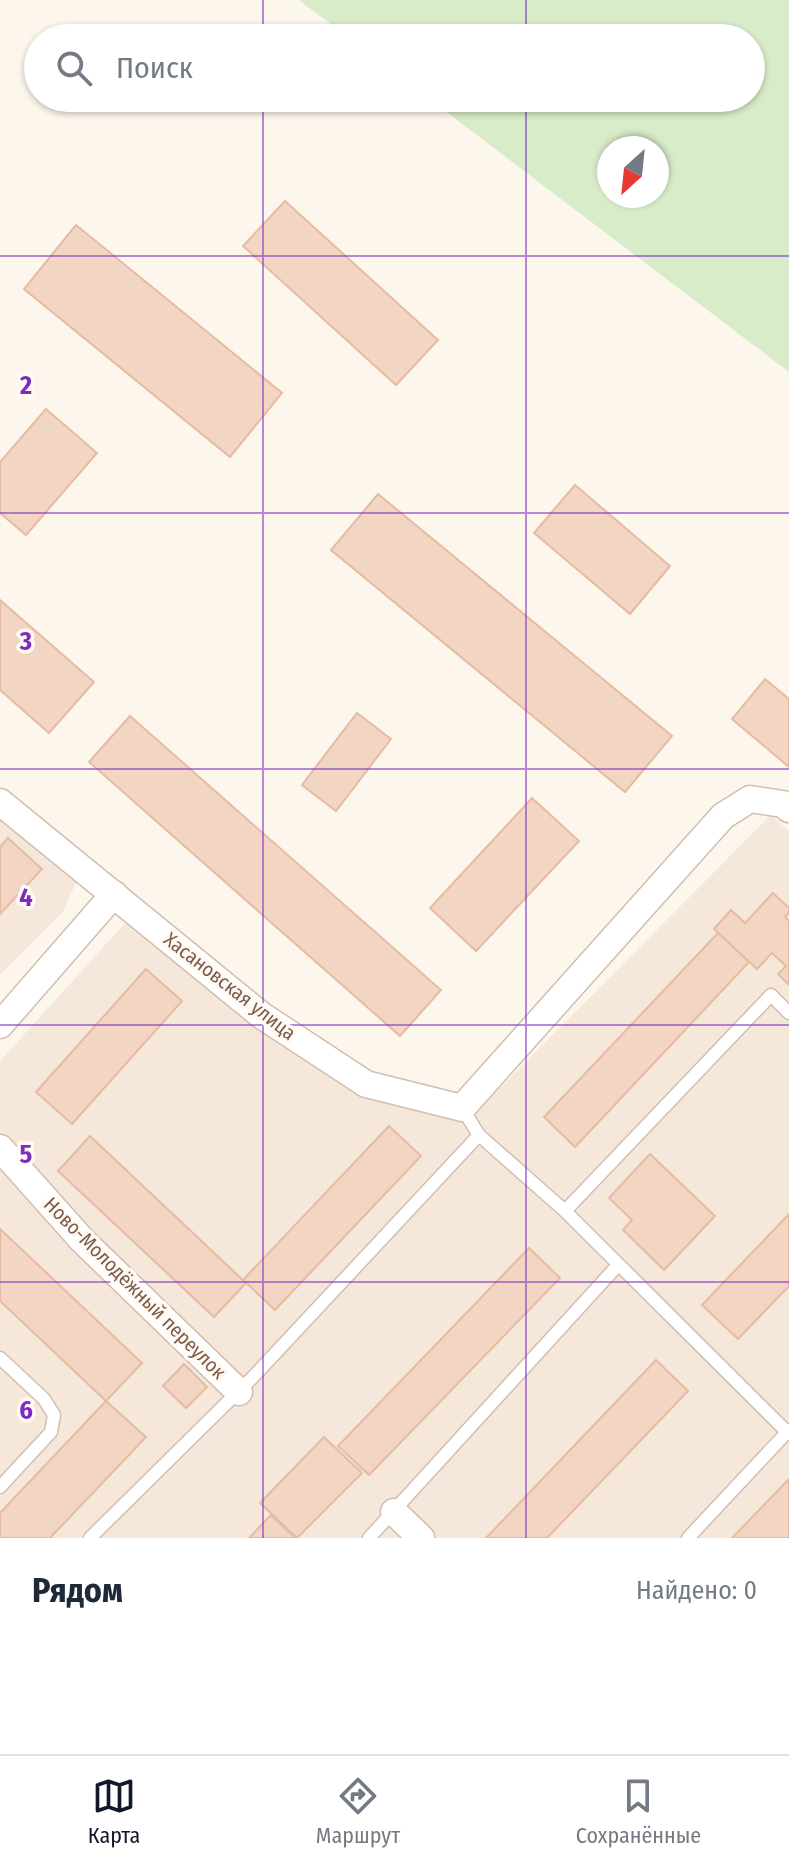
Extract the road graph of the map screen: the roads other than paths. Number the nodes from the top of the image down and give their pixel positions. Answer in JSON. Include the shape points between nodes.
{"nodes":[{"id":1,"x":0,"y":802,"type":"edge"},
{"id":2,"x":789,"y":809,"type":"edge"},
{"id":3,"x":114,"y":894,"type":"junction"},
{"id":4,"x":789,"y":1013,"type":"edge"},
{"id":5,"x":0,"y":1025,"type":"edge"},
{"id":6,"x":462,"y":1108,"type":"junction"},
{"id":7,"x":479,"y":1135,"type":"junction"},
{"id":8,"x":0,"y":1148,"type":"edge"},
{"id":9,"x":565,"y":1211,"type":"junction"},
{"id":10,"x":618,"y":1265,"type":"junction"},
{"id":11,"x":0,"y":1358,"type":"edge"},
{"id":12,"x":239,"y":1392,"type":"junction"},
{"id":13,"x":788,"y":1432,"type":"edge"},
{"id":14,"x":0,"y":1487,"type":"edge"},
{"id":15,"x":394,"y":1512,"type":"junction"},
{"id":16,"x":90,"y":1538,"type":"edge"},
{"id":17,"x":369,"y":1538,"type":"edge"},
{"id":18,"x":421,"y":1538,"type":"edge"},
{"id":19,"x":688,"y":1538,"type":"edge"}],
"edges":[{"from":1,"to":3,"type":"street","name":"Хасановская улица"},
{"from":2,"to":6,"type":"street","via":[[750,799],[723,816]]},
{"from":3,"to":5,"type":"street"},
{"from":3,"to":6,"type":"street","name":"Хасановская улица","via":[[261,1015],[366,1084]]},
{"from":4,"to":9,"type":"lane","via":[[771,995]]},
{"from":6,"to":7,"type":"lane"},
{"from":7,"to":9,"type":"lane"},
{"from":7,"to":12,"type":"lane"},
{"from":8,"to":12,"type":"street","name":"Ново-Молодёжный переулок","via":[[82,1240]]},
{"from":9,"to":10,"type":"lane"},
{"from":10,"to":13,"type":"lane"},
{"from":10,"to":15,"type":"lane"},
{"from":11,"to":14,"type":"lane","via":[[54,1415],[51,1432]]},
{"from":12,"to":16,"type":"lane"},
{"from":13,"to":19,"type":"lane"},
{"from":15,"to":17,"type":"lane"},
{"from":15,"to":18,"type":"street"}]}
